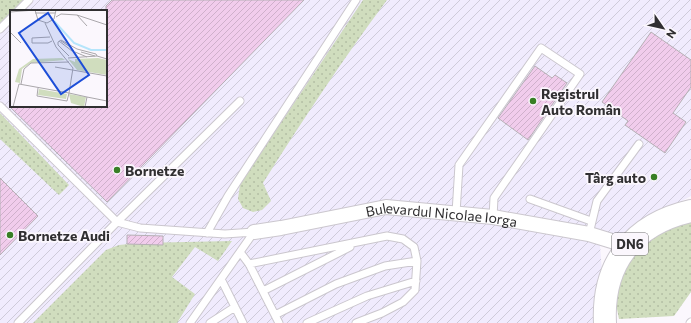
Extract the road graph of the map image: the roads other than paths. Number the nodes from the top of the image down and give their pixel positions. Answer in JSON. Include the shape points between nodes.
{"nodes":[{"id":1,"x":28,"y":0,"type":"edge"},
{"id":2,"x":356,"y":0,"type":"edge"},
{"id":3,"x":19,"y":10,"type":"edge"},
{"id":4,"x":10,"y":19,"type":"edge"},
{"id":5,"x":0,"y":29,"type":"edge"},
{"id":6,"x":240,"y":101,"type":"dead end"},
{"id":7,"x":0,"y":106,"type":"edge"},
{"id":8,"x":639,"y":144,"type":"dead end"},
{"id":9,"x":530,"y":199,"type":"dead end"},
{"id":10,"x":691,"y":211,"type":"edge"},
{"id":11,"x":456,"y":213,"type":"junction"},
{"id":12,"x":493,"y":217,"type":"junction"},
{"id":13,"x":117,"y":222,"type":"junction"},
{"id":14,"x":590,"y":228,"type":"junction"},
{"id":15,"x":254,"y":232,"type":"junction"},
{"id":16,"x":207,"y":233,"type":"junction"},
{"id":17,"x":358,"y":243,"type":"junction"},
{"id":18,"x":628,"y":246,"type":"junction"},
{"id":19,"x":240,"y":252,"type":"junction"},
{"id":20,"x":417,"y":261,"type":"junction"},
{"id":21,"x":249,"y":264,"type":"junction"},
{"id":22,"x":221,"y":279,"type":"junction"},
{"id":23,"x":416,"y":281,"type":"junction"},
{"id":24,"x":263,"y":291,"type":"junction"},
{"id":25,"x":235,"y":307,"type":"junction"},
{"id":26,"x":275,"y":315,"type":"junction"},
{"id":27,"x":605,"y":315,"type":"edge"},
{"id":28,"x":18,"y":323,"type":"edge"},
{"id":29,"x":190,"y":323,"type":"edge"},
{"id":30,"x":210,"y":323,"type":"edge"},
{"id":31,"x":243,"y":323,"type":"edge"},
{"id":32,"x":279,"y":323,"type":"edge"},
{"id":33,"x":308,"y":323,"type":"edge"},
{"id":34,"x":356,"y":323,"type":"edge"}],
"edges":[{"from":1,"to":3,"type":"lane"},
{"from":2,"to":16,"type":"lane","via":[[228,196]]},
{"from":4,"to":5,"type":"lane"},
{"from":6,"to":13,"type":"lane"},
{"from":7,"to":13,"type":"lane"},
{"from":8,"to":14,"type":"lane","via":[[597,201]]},
{"from":9,"to":14,"type":"lane"},
{"from":10,"to":18,"type":"main road","number":"DN6","via":[[657,222]]},
{"from":11,"to":12,"type":"street","name":"Bulevardul Nicolae Iorga"},
{"from":11,"to":12,"type":"lane","via":[[460,166],[541,48],[580,74],[494,198]]},
{"from":11,"to":15,"type":"street","name":"Bulevardul Nicolae Iorga","via":[[386,207]]},
{"from":12,"to":14,"type":"street","name":"Bulevardul Nicolae Iorga"},
{"from":13,"to":16,"type":"lane","via":[[140,228]]},
{"from":13,"to":28,"type":"lane"},
{"from":14,"to":18,"type":"street","name":"Bulevardul Nicolae Iorga"},
{"from":15,"to":16,"type":"lane"},
{"from":15,"to":19,"type":"lane"},
{"from":17,"to":20,"type":"lane","via":[[387,236],[403,239],[414,247]]},
{"from":17,"to":21,"type":"lane"},
{"from":17,"to":24,"type":"lane"},
{"from":18,"to":27,"type":"main road","number":"DN6","via":[[616,264],[608,286]]},
{"from":19,"to":21,"type":"lane"},
{"from":19,"to":22,"type":"lane"},
{"from":20,"to":23,"type":"lane"},
{"from":20,"to":26,"type":"lane","via":[[385,266],[336,284]]},
{"from":21,"to":24,"type":"lane"},
{"from":22,"to":25,"type":"lane"},
{"from":22,"to":29,"type":"lane"},
{"from":23,"to":33,"type":"lane","via":[[366,296]]},
{"from":23,"to":34,"type":"lane","via":[[416,290],[403,302]]},
{"from":24,"to":26,"type":"lane"},
{"from":25,"to":30,"type":"lane"},
{"from":25,"to":31,"type":"lane"},
{"from":26,"to":32,"type":"lane"}]}
